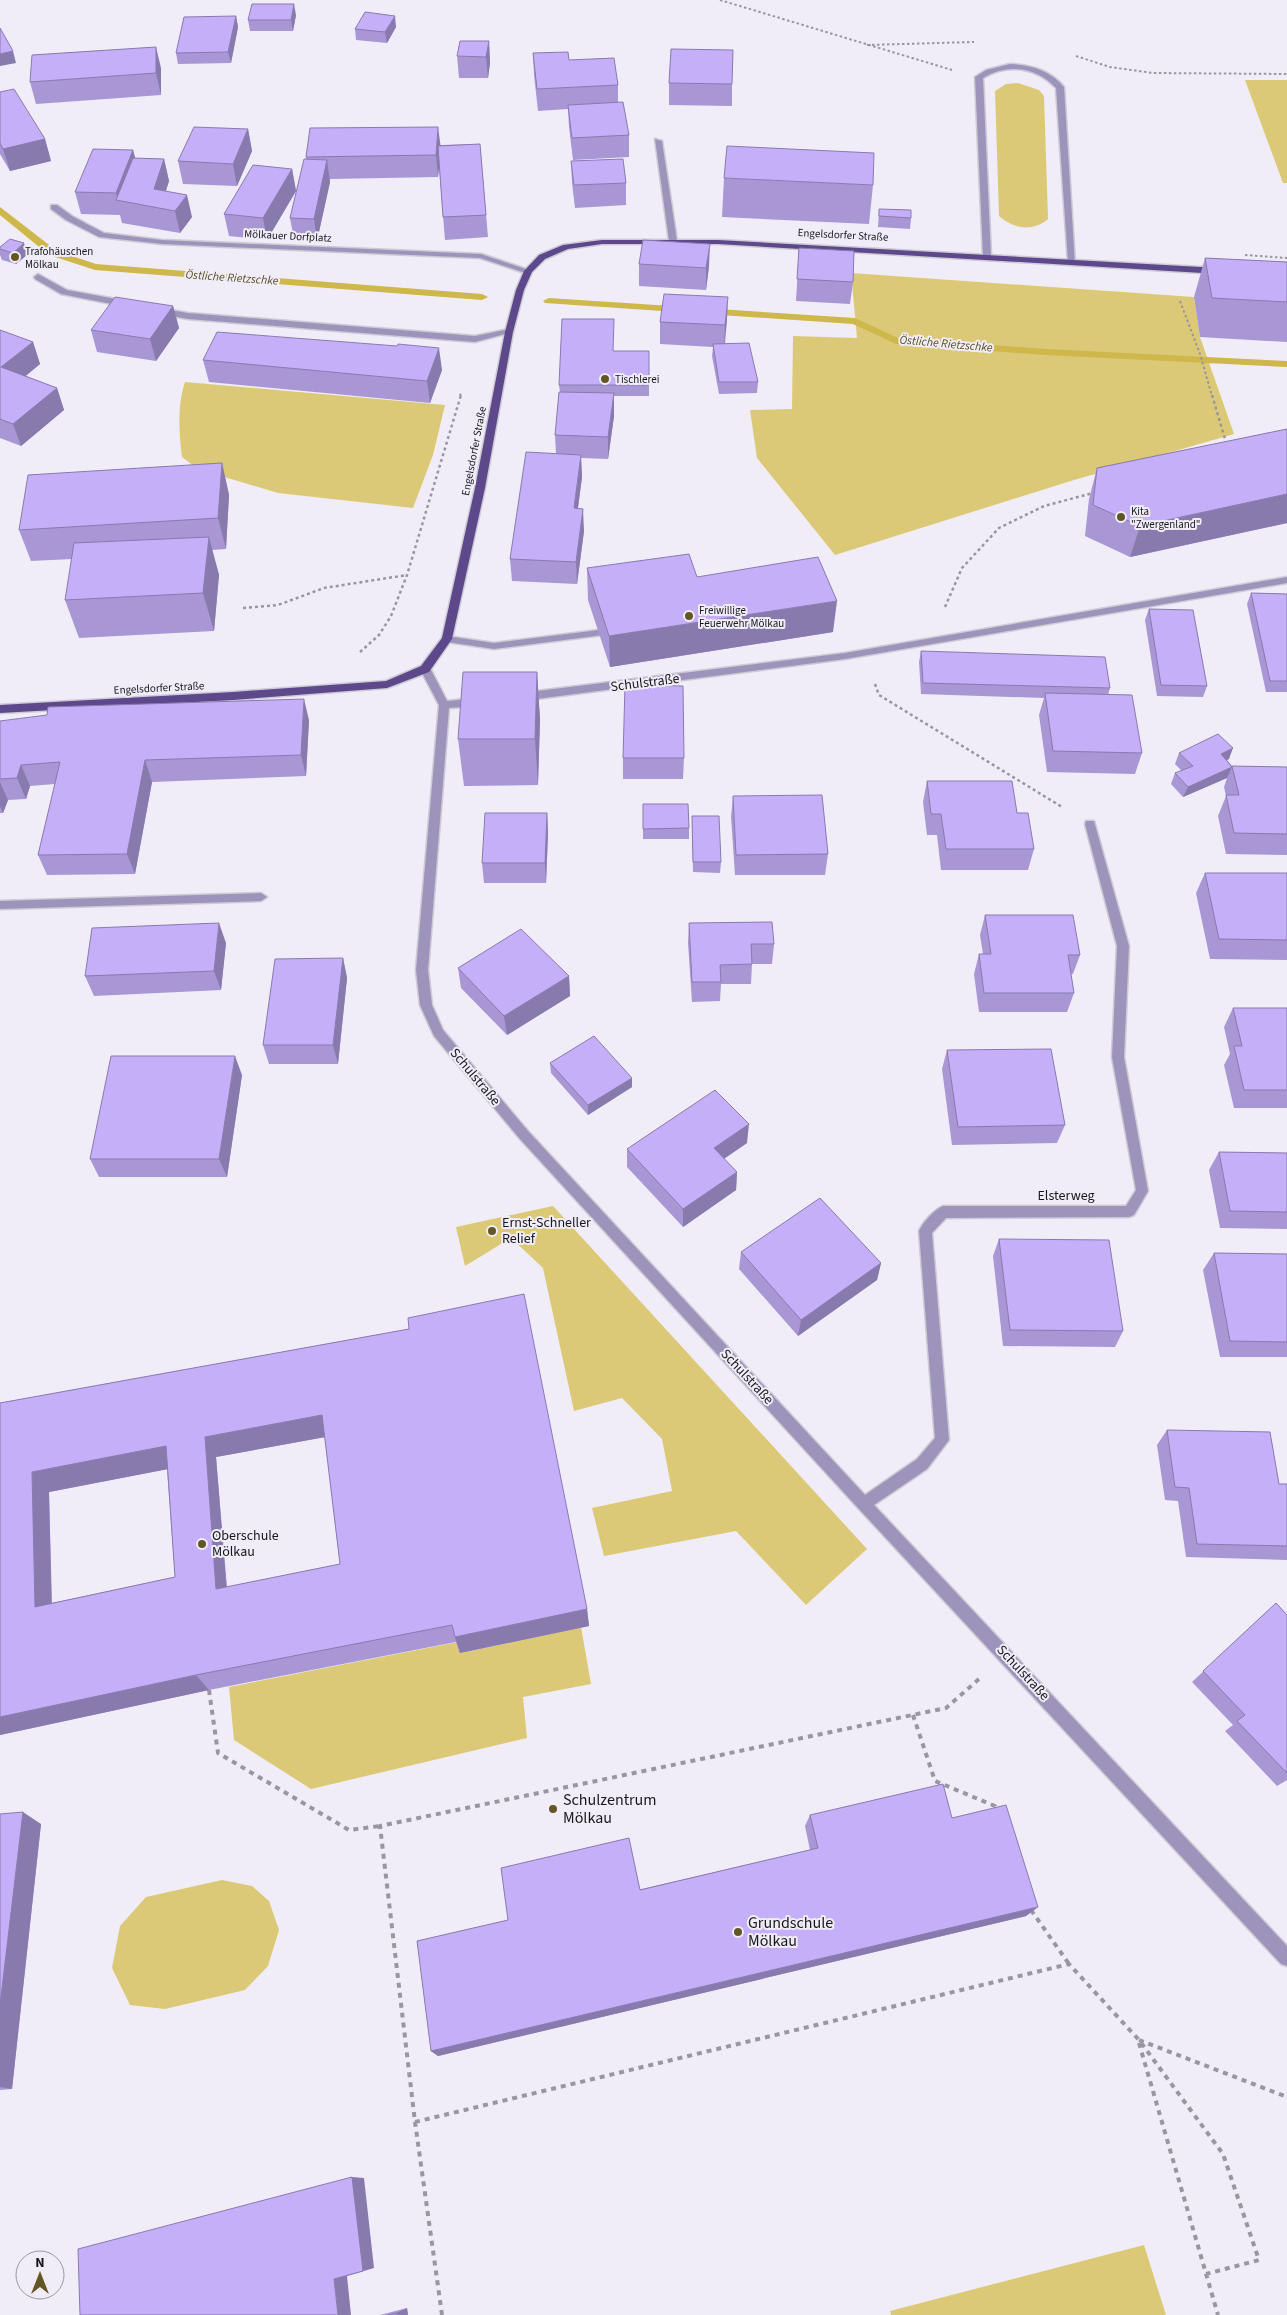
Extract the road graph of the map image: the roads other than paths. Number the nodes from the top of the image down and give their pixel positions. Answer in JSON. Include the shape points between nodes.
{"nodes":[{"id":1,"x":658,"y":141,"type":"dead end"},
{"id":2,"x":54,"y":207,"type":"dead end"},
{"id":3,"x":673,"y":241,"type":"junction"},
{"id":4,"x":987,"y":256,"type":"junction"},
{"id":5,"x":1072,"y":262,"type":"junction"},
{"id":6,"x":528,"y":271,"type":"junction"},
{"id":7,"x":1228,"y":271,"type":"edge"},
{"id":8,"x":38,"y":278,"type":"dead end"},
{"id":9,"x":140,"y":307,"type":"edge"},
{"id":10,"x":150,"y":309,"type":"edge"},
{"id":11,"x":509,"y":332,"type":"junction"},
{"id":12,"x":1287,"y":580,"type":"edge"},
{"id":13,"x":599,"y":633,"type":"edge"},
{"id":14,"x":447,"y":639,"type":"junction"},
{"id":15,"x":425,"y":669,"type":"junction"},
{"id":16,"x":513,"y":698,"type":"edge"},
{"id":17,"x":484,"y":702,"type":"edge"},
{"id":18,"x":444,"y":705,"type":"junction"},
{"id":19,"x":0,"y":709,"type":"edge"},
{"id":20,"x":1090,"y":824,"type":"road end"},
{"id":21,"x":261,"y":898,"type":"dead end"},
{"id":22,"x":0,"y":905,"type":"edge"},
{"id":23,"x":864,"y":1504,"type":"junction"},
{"id":24,"x":1287,"y":1958,"type":"edge"}],
"edges":[{"from":1,"to":3,"type":"street"},
{"from":2,"to":6,"type":"street","name":"Mölkauer Dorfplatz","via":[[102,235],[162,242],[481,256]]},
{"from":3,"to":4,"type":"main road","name":"Engelsdorfer Straße"},
{"from":3,"to":6,"type":"main road","name":"Engelsdorfer Straße","via":[[602,242],[566,247],[542,257]]},
{"from":4,"to":5,"type":"main road","name":"Engelsdorfer Straße"},
{"from":4,"to":5,"type":"street","via":[[979,77],[989,69],[1027,68],[1052,76],[1060,87]]},
{"from":5,"to":7,"type":"main road","name":"Engelsdorfer Straße"},
{"from":6,"to":11,"type":"main road","name":"Engelsdorfer Straße"},
{"from":8,"to":9,"type":"street","via":[[64,292]]},
{"from":10,"to":11,"type":"street","via":[[188,316],[475,339]]},
{"from":11,"to":14,"type":"main road","name":"Engelsdorfer Straße"},
{"from":12,"to":16,"type":"street","name":"Schulstraße","via":[[845,656]]},
{"from":13,"to":14,"type":"street","via":[[494,646]]},
{"from":14,"to":15,"type":"main road","name":"Engelsdorfer Straße"},
{"from":15,"to":18,"type":"street"},
{"from":15,"to":19,"type":"main road","name":"Engelsdorfer Straße","via":[[388,684]]},
{"from":17,"to":18,"type":"street"},
{"from":18,"to":23,"type":"street","name":"Schulstraße","via":[[422,970],[426,1005],[438,1033],[524,1135]]},
{"from":20,"to":23,"type":"street","name":"Elsterweg","via":[[1123,946],[1118,1057],[1142,1191],[1129,1211],[943,1212],[925,1231],[942,1440],[922,1464]]},
{"from":21,"to":22,"type":"street"},
{"from":23,"to":24,"type":"street","name":"Schulstraße"}]}
